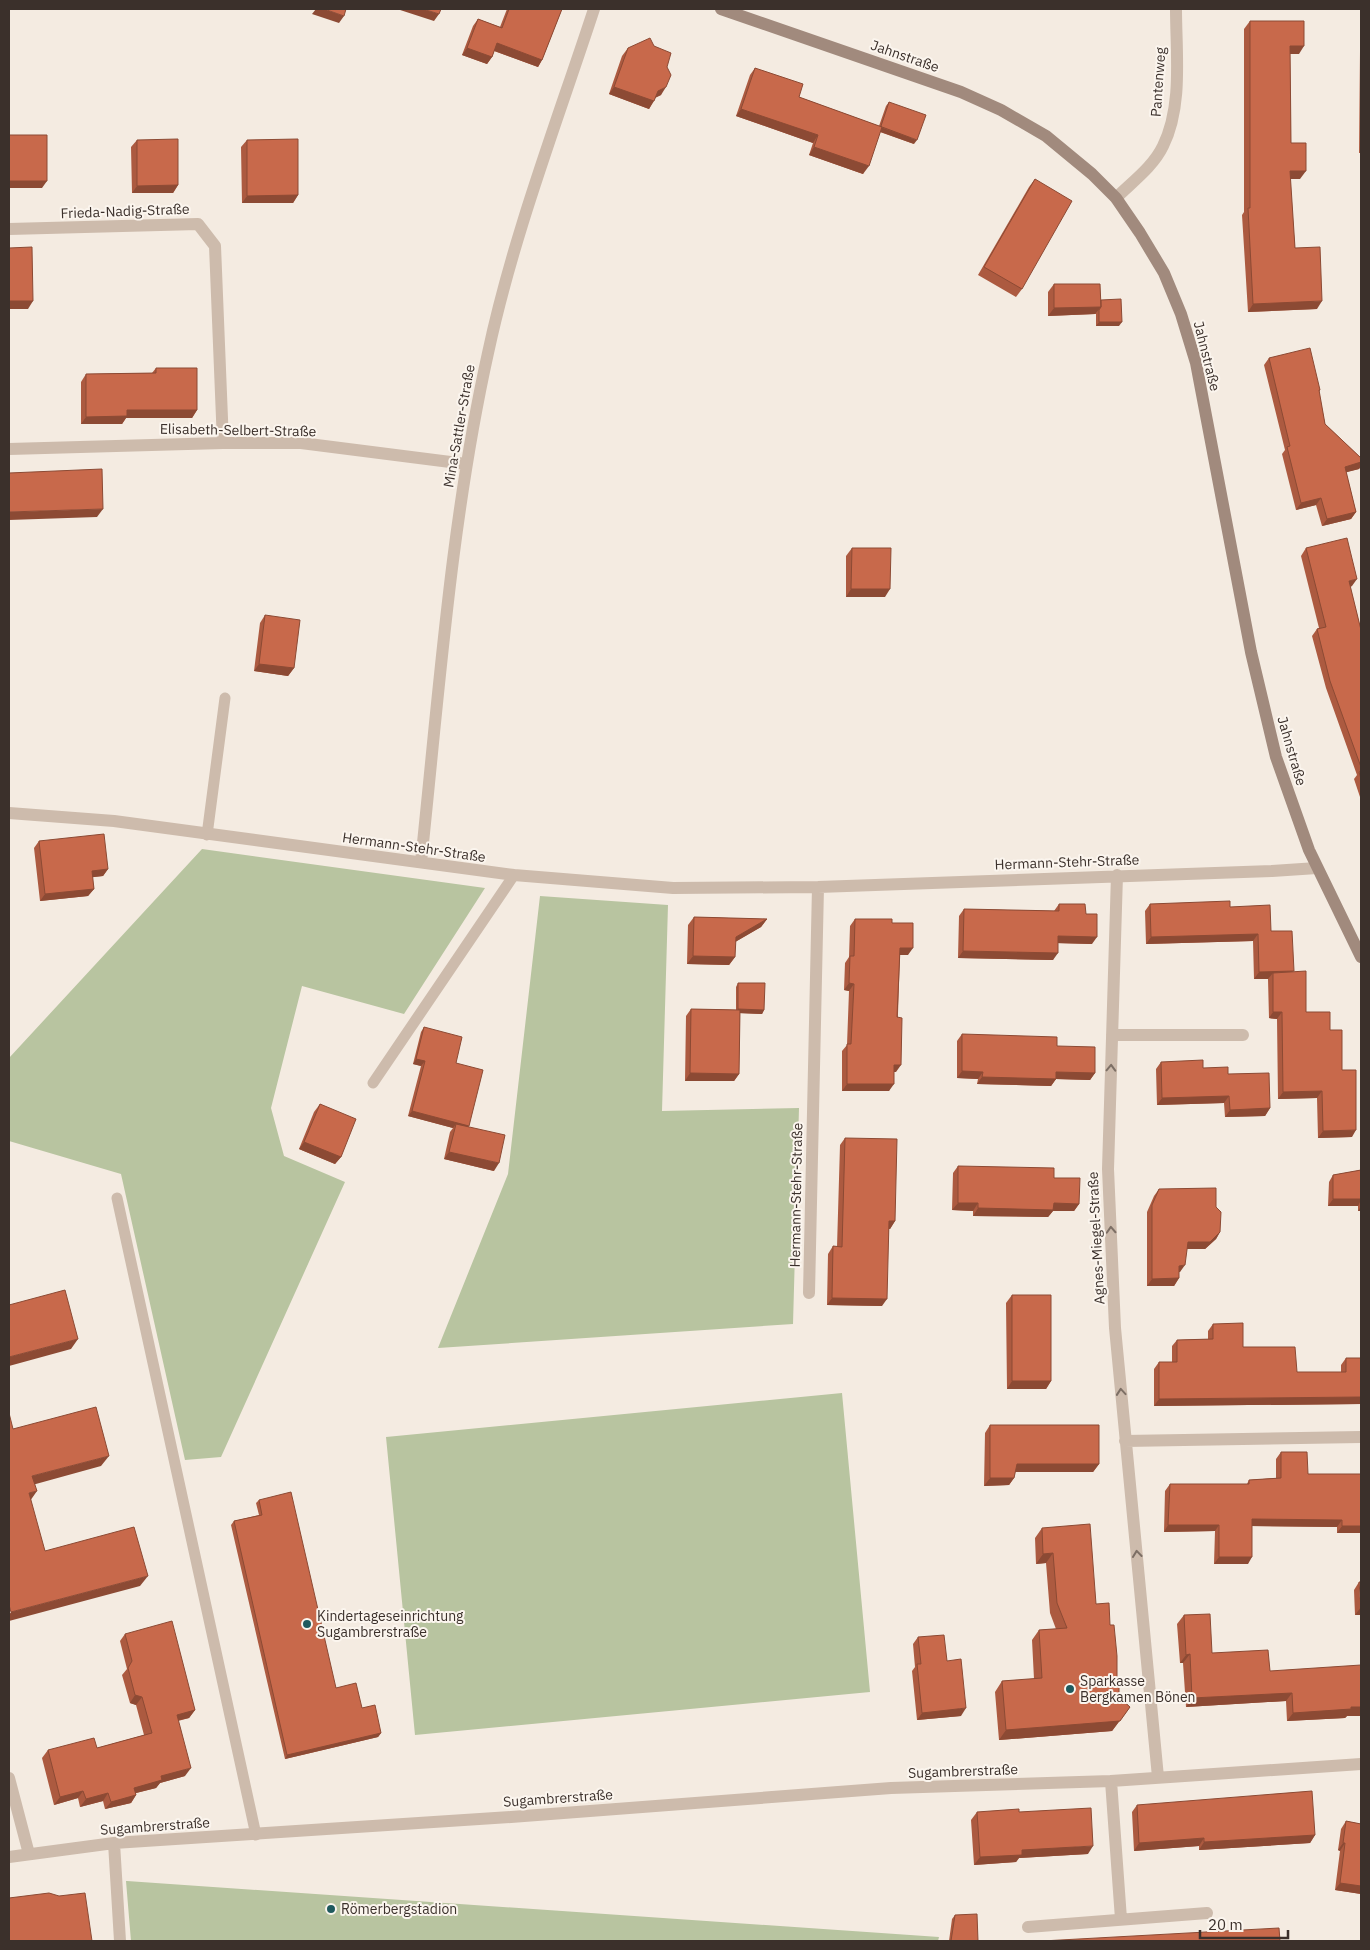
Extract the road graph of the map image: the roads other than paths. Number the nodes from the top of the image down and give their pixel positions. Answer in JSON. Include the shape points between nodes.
{"nodes":[{"id":1,"x":594,"y":9,"type":"edge"},
{"id":2,"x":721,"y":9,"type":"edge"},
{"id":3,"x":1176,"y":9,"type":"edge"},
{"id":4,"x":1116,"y":198,"type":"junction"},
{"id":5,"x":9,"y":229,"type":"edge"},
{"id":6,"x":223,"y":443,"type":"junction"},
{"id":7,"x":9,"y":448,"type":"edge"},
{"id":8,"x":466,"y":464,"type":"junction"},
{"id":9,"x":225,"y":698,"type":"dead end"},
{"id":10,"x":9,"y":812,"type":"edge"},
{"id":11,"x":207,"y":835,"type":"junction"},
{"id":12,"x":421,"y":862,"type":"junction"},
{"id":13,"x":1317,"y":868,"type":"junction"},
{"id":14,"x":514,"y":875,"type":"junction"},
{"id":15,"x":1118,"y":875,"type":"junction"},
{"id":16,"x":818,"y":887,"type":"junction"},
{"id":17,"x":1361,"y":957,"type":"edge"},
{"id":18,"x":1112,"y":1035,"type":"junction"},
{"id":19,"x":1243,"y":1035,"type":"dead end"},
{"id":20,"x":373,"y":1084,"type":"dead end"},
{"id":21,"x":116,"y":1198,"type":"dead end"},
{"id":22,"x":809,"y":1293,"type":"dead end"},
{"id":23,"x":1361,"y":1437,"type":"edge"},
{"id":24,"x":1125,"y":1440,"type":"junction"},
{"id":25,"x":1361,"y":1764,"type":"edge"},
{"id":26,"x":1158,"y":1777,"type":"junction"},
{"id":27,"x":9,"y":1778,"type":"edge"},
{"id":28,"x":1111,"y":1781,"type":"junction"},
{"id":29,"x":256,"y":1834,"type":"junction"},
{"id":30,"x":114,"y":1843,"type":"junction"},
{"id":31,"x":30,"y":1854,"type":"junction"},
{"id":32,"x":9,"y":1857,"type":"edge"},
{"id":33,"x":1207,"y":1914,"type":"dead end"},
{"id":34,"x":1121,"y":1919,"type":"junction"},
{"id":35,"x":1028,"y":1927,"type":"dead end"},
{"id":36,"x":120,"y":1941,"type":"edge"}],
"edges":[{"from":1,"to":8,"type":"street","name":"Mina-Sattler-Straße","via":[[516,246],[488,352]]},
{"from":2,"to":4,"type":"main road","name":"Jahnstraße","via":[[953,89],[1001,110],[1046,136]]},
{"from":3,"to":4,"type":"street","name":"Pantenweg","via":[[1173,119],[1162,147],[1145,170]]},
{"from":4,"to":13,"type":"main road","name":"Jahnstraße","via":[[1164,273],[1196,363],[1251,652],[1276,757]]},
{"from":5,"to":6,"type":"street","name":"Frieda-Nadig-Straße","via":[[198,224],[215,246]]},
{"from":6,"to":7,"type":"street","name":"Elisabeth-Selbert-Straße"},
{"from":6,"to":8,"type":"street","name":"Elisabeth-Selbert-Straße","via":[[301,444]]},
{"from":8,"to":12,"type":"street","name":"Mina-Sattler-Straße"},
{"from":9,"to":11,"type":"lane"},
{"from":10,"to":11,"type":"street","name":"Hermann-Stehr-Straße","via":[[114,821]]},
{"from":11,"to":12,"type":"street","name":"Hermann-Stehr-Straße"},
{"from":12,"to":14,"type":"street","name":"Hermann-Stehr-Straße"},
{"from":13,"to":15,"type":"street","name":"Hermann-Stehr-Straße"},
{"from":13,"to":17,"type":"main road","name":"Jahnstraße"},
{"from":14,"to":16,"type":"street","name":"Hermann-Stehr-Straße","via":[[673,888]]},
{"from":14,"to":20,"type":"lane"},
{"from":15,"to":16,"type":"street","name":"Hermann-Stehr-Straße"},
{"from":15,"to":18,"type":"street","name":"Agnes-Miegel-Straße"},
{"from":16,"to":22,"type":"street","name":"Hermann-Stehr-Straße"},
{"from":18,"to":19,"type":"street"},
{"from":24,"to":18,"type":"street","name":"Agnes-Miegel-Straße","one_way":true,"via":[[1115,1328],[1108,1169]]},
{"from":21,"to":29,"type":"lane"},
{"from":23,"to":24,"type":"street"},
{"from":26,"to":24,"type":"street","name":"Agnes-Miegel-Straße","one_way":true},
{"from":25,"to":26,"type":"street","name":"Sugambrerstraße"},
{"from":26,"to":28,"type":"street","name":"Sugambrerstraße"},
{"from":27,"to":31,"type":"street"},
{"from":28,"to":29,"type":"street","name":"Sugambrerstraße","via":[[891,1788]]},
{"from":28,"to":34,"type":"street"},
{"from":29,"to":30,"type":"street","name":"Sugambrerstraße"},
{"from":30,"to":31,"type":"street","name":"Sugambrerstraße"},
{"from":30,"to":36,"type":"street"},
{"from":31,"to":32,"type":"street","name":"Sugambrerstraße"},
{"from":33,"to":34,"type":"street"},
{"from":34,"to":35,"type":"street"}]}
